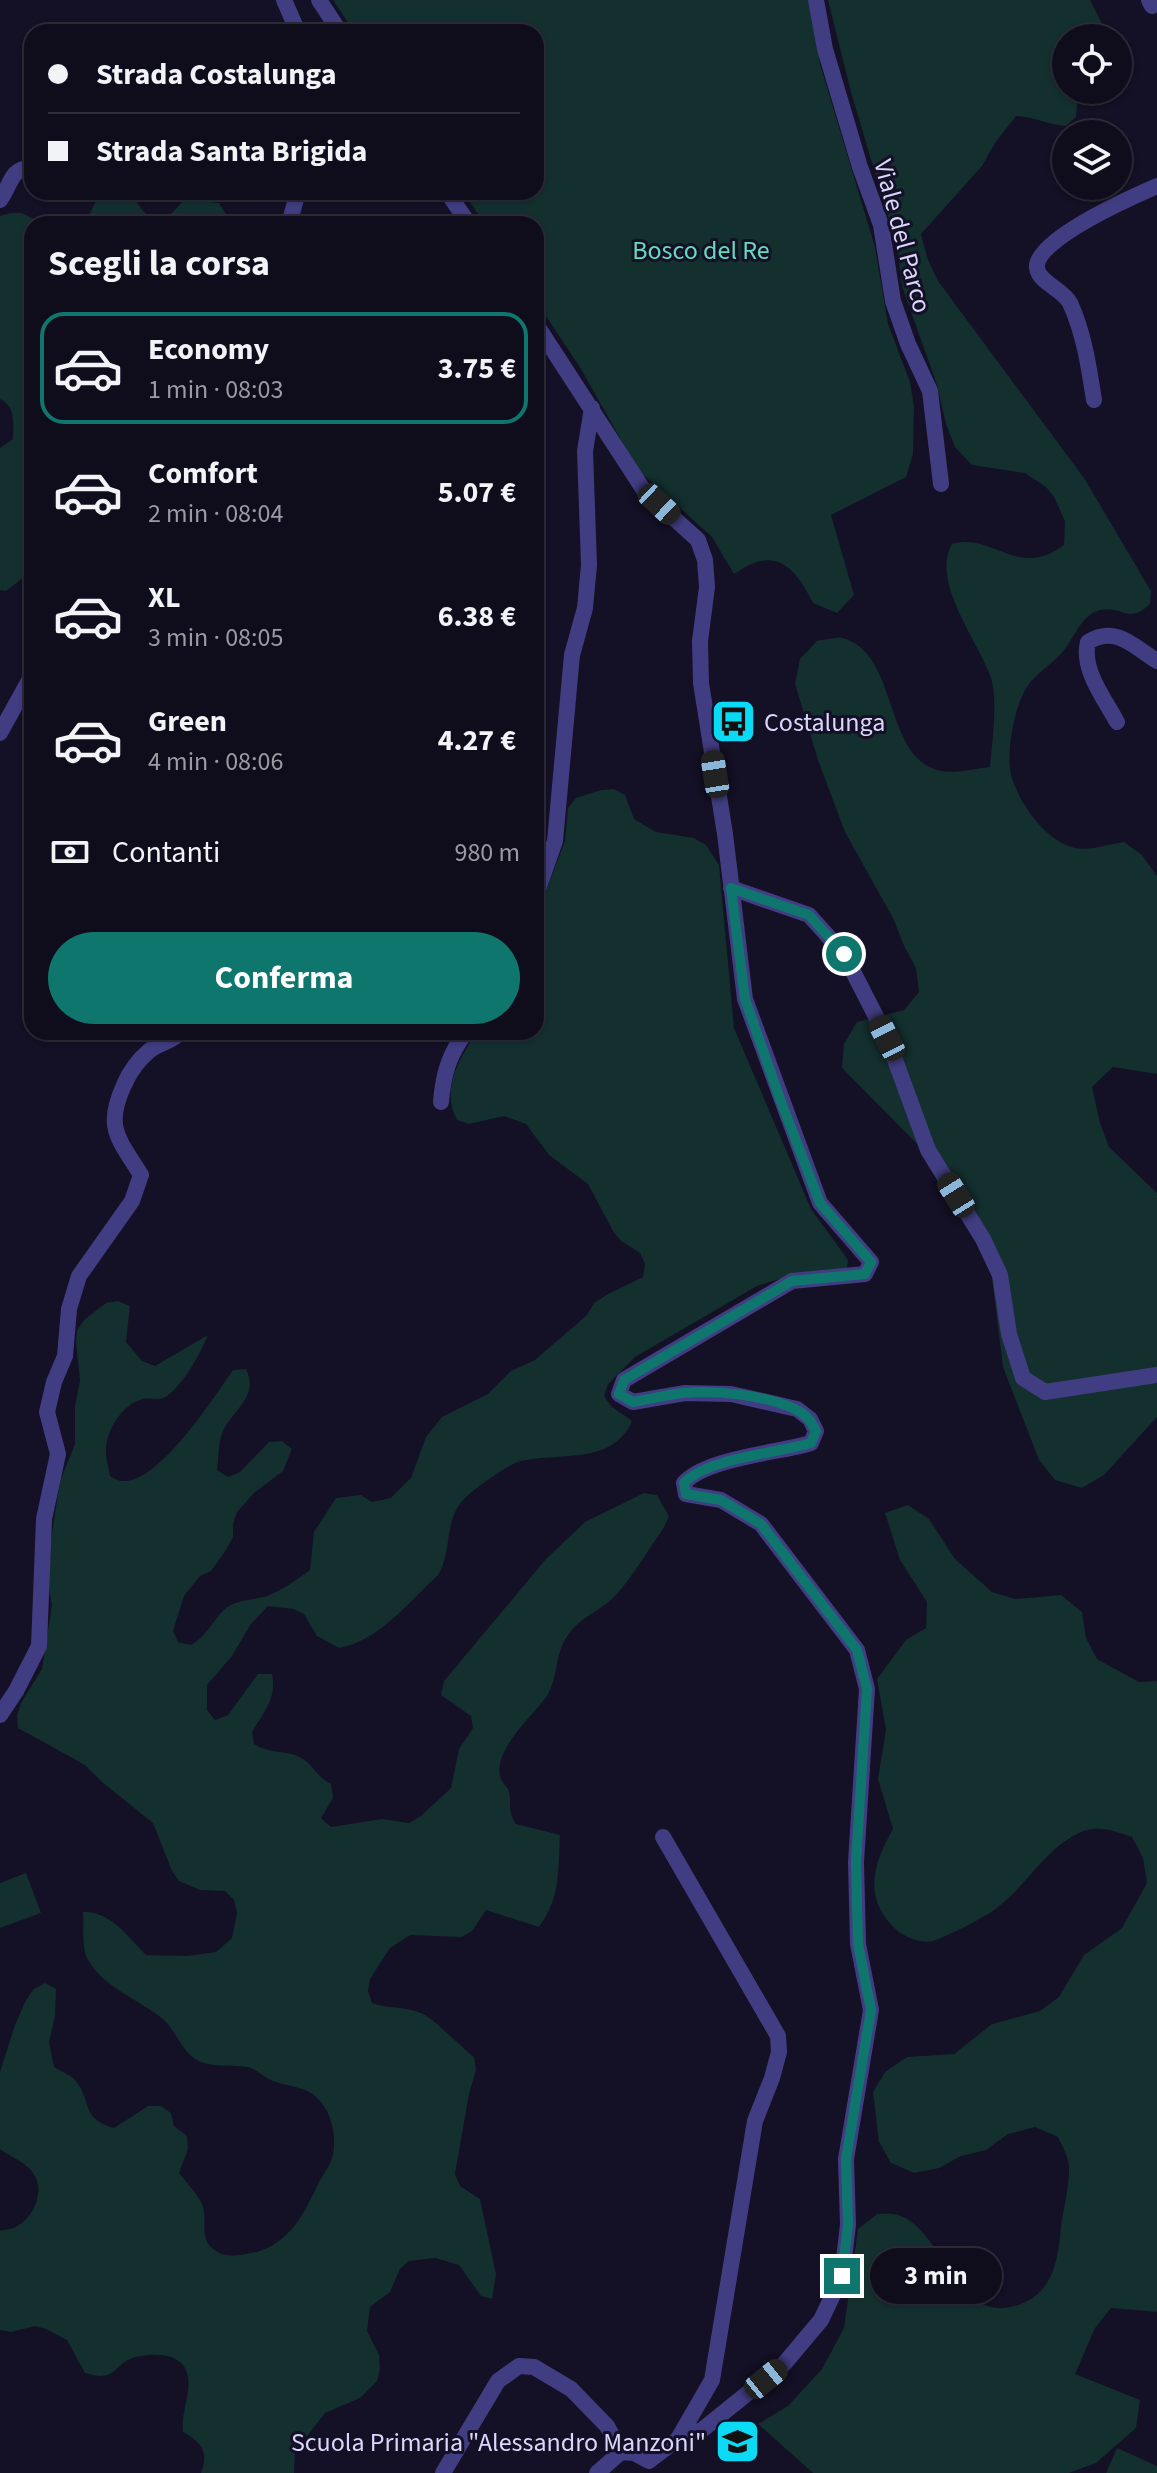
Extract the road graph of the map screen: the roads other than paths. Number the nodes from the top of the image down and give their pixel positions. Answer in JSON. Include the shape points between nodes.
{"nodes":[{"id":1,"x":284,"y":0,"type":"edge"},
{"id":2,"x":319,"y":0,"type":"edge"},
{"id":3,"x":816,"y":0,"type":"edge"},
{"id":4,"x":294,"y":24,"type":"edge"},
{"id":5,"x":335,"y":24,"type":"edge"},
{"id":6,"x":24,"y":169,"type":"edge"},
{"id":7,"x":1157,"y":186,"type":"edge"},
{"id":8,"x":0,"y":200,"type":"edge"},
{"id":9,"x":544,"y":336,"type":"edge"},
{"id":10,"x":1094,"y":400,"type":"dead end"},
{"id":11,"x":592,"y":408,"type":"junction"},
{"id":12,"x":941,"y":484,"type":"dead end"},
{"id":13,"x":1157,"y":661,"type":"edge"},
{"id":14,"x":24,"y":690,"type":"edge"},
{"id":15,"x":1117,"y":722,"type":"dead end"},
{"id":16,"x":0,"y":733,"type":"edge"},
{"id":17,"x":544,"y":872,"type":"edge"},
{"id":18,"x":731,"y":888,"type":"junction"},
{"id":19,"x":171,"y":1040,"type":"edge"},
{"id":20,"x":460,"y":1040,"type":"edge"},
{"id":21,"x":441,"y":1102,"type":"dead end"},
{"id":22,"x":1157,"y":1375,"type":"edge"},
{"id":23,"x":0,"y":1715,"type":"edge"},
{"id":24,"x":663,"y":1837,"type":"dead end"},
{"id":25,"x":678,"y":2439,"type":"junction"},
{"id":26,"x":621,"y":2452,"type":"junction"},
{"id":27,"x":649,"y":2467,"type":"edge"},
{"id":28,"x":443,"y":2473,"type":"edge"},
{"id":29,"x":597,"y":2473,"type":"edge"}],
"edges":[{"from":1,"to":4,"type":"street"},
{"from":2,"to":5,"type":"street"},
{"from":3,"to":12,"type":"street","name":"Viale del Parco","via":[[825,49],[881,225],[893,301],[930,391]]},
{"from":6,"to":8,"type":"street","via":[[13,175]]},
{"from":7,"to":10,"type":"street","via":[[1083,222],[1045,249],[1037,263],[1037,271],[1069,301]]},
{"from":9,"to":11,"type":"street"},
{"from":11,"to":17,"type":"street","via":[[585,451],[585,608],[572,655],[555,841]]},
{"from":11,"to":18,"type":"street","via":[[645,492],[698,540],[705,560],[701,683]]},
{"from":13,"to":15,"type":"street","via":[[1114,634],[1088,642],[1088,666]]},
{"from":14,"to":16,"type":"street"},
{"from":18,"to":22,"type":"street","via":[[809,915],[844,954],[887,1038],[928,1150],[1000,1275],[1009,1334],[1023,1378],[1045,1392]]},
{"from":18,"to":25,"type":"street","via":[[745,999],[780,1099],[820,1203],[871,1262],[865,1274],[792,1281],[624,1380],[619,1394],[633,1402],[685,1393],[731,1394],[797,1409],[816,1431],[811,1443],[745,1457],[692,1475],[684,1483],[686,1494],[721,1500],[761,1524],[857,1650],[867,1689],[856,1862],[858,1944],[871,2010],[846,2159],[848,2225],[842,2276],[821,2320],[784,2364],[702,2430]]},
{"from":19,"to":23,"type":"street","via":[[151,1049],[132,1067],[116,1103],[116,1135],[141,1175],[132,1201],[79,1276],[69,1309],[65,1356],[47,1412],[58,1454],[44,1519],[39,1646]]},
{"from":20,"to":21,"type":"street","via":[[443,1075]]},
{"from":24,"to":25,"type":"street","via":[[778,2036],[779,2052],[755,2121],[712,2380]]},
{"from":25,"to":27,"type":"street"},
{"from":26,"to":27,"type":"street","via":[[634,2453]]},
{"from":26,"to":28,"type":"street","via":[[607,2426],[571,2389],[534,2367],[519,2366],[498,2381]]},
{"from":26,"to":29,"type":"street"}]}
